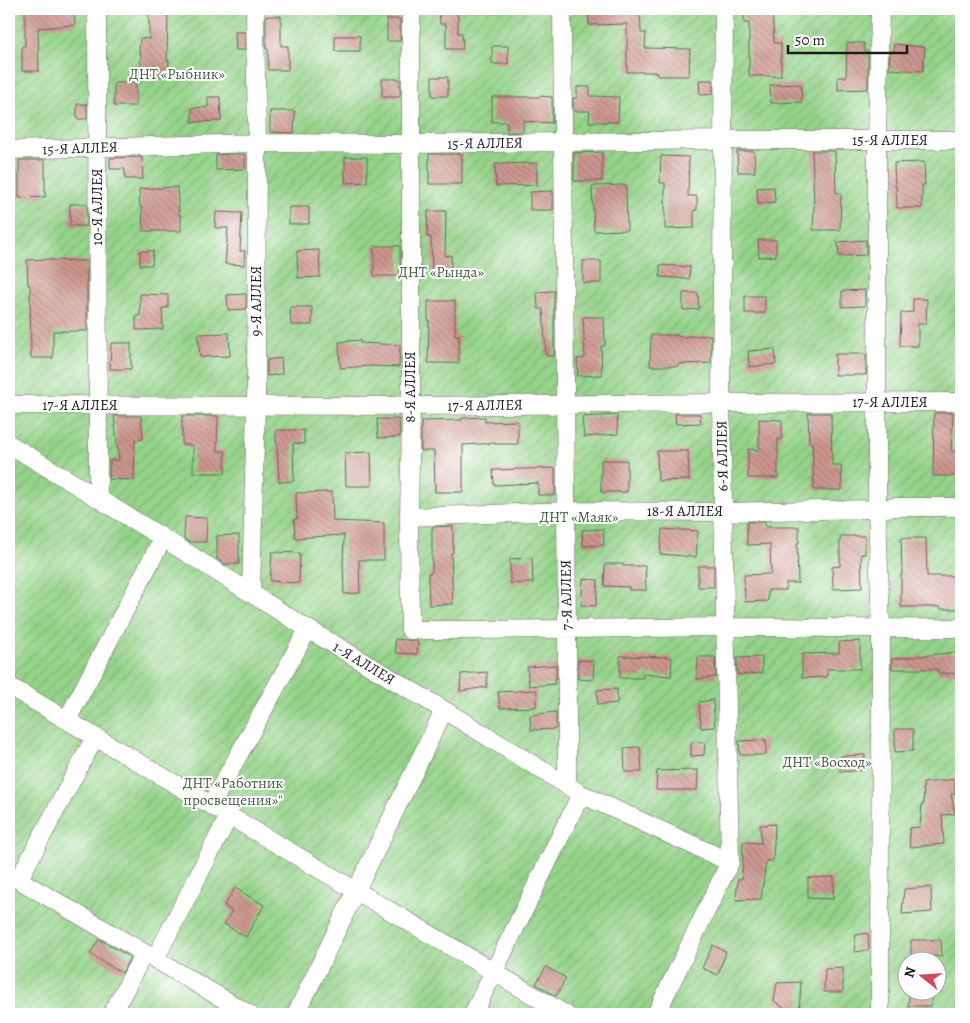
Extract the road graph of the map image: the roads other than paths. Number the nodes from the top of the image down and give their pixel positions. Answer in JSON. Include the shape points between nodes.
{"nodes":[{"id":1,"x":97,"y":9,"type":"edge"},
{"id":2,"x":255,"y":9,"type":"edge"},
{"id":3,"x":411,"y":9,"type":"edge"},
{"id":4,"x":562,"y":9,"type":"edge"},
{"id":5,"x":724,"y":9,"type":"edge"},
{"id":6,"x":880,"y":9,"type":"edge"},
{"id":7,"x":724,"y":140,"type":"junction"},
{"id":8,"x":877,"y":140,"type":"junction"},
{"id":9,"x":961,"y":140,"type":"edge"},
{"id":10,"x":563,"y":142,"type":"junction"},
{"id":11,"x":257,"y":144,"type":"junction"},
{"id":12,"x":411,"y":144,"type":"junction"},
{"id":13,"x":97,"y":148,"type":"junction"},
{"id":14,"x":9,"y":150,"type":"edge"},
{"id":15,"x":961,"y":402,"type":"edge"},
{"id":16,"x":721,"y":403,"type":"junction"},
{"id":17,"x":877,"y":403,"type":"junction"},
{"id":18,"x":564,"y":404,"type":"junction"},
{"id":19,"x":9,"y":405,"type":"edge"},
{"id":20,"x":98,"y":405,"type":"junction"},
{"id":21,"x":256,"y":405,"type":"junction"},
{"id":22,"x":410,"y":406,"type":"junction"},
{"id":23,"x":9,"y":444,"type":"edge"},
{"id":24,"x":98,"y":498,"type":"junction"},
{"id":25,"x":961,"y":507,"type":"edge"},
{"id":26,"x":876,"y":509,"type":"junction"},
{"id":27,"x":565,"y":511,"type":"junction"},
{"id":28,"x":723,"y":512,"type":"junction"},
{"id":29,"x":409,"y":516,"type":"junction"},
{"id":30,"x":162,"y":538,"type":"junction"},
{"id":31,"x":251,"y":593,"type":"junction"},
{"id":32,"x":725,"y":628,"type":"junction"},
{"id":33,"x":961,"y":628,"type":"edge"},
{"id":34,"x":308,"y":629,"type":"junction"},
{"id":35,"x":881,"y":629,"type":"junction"},
{"id":36,"x":567,"y":630,"type":"junction"},
{"id":37,"x":9,"y":686,"type":"edge"},
{"id":38,"x":444,"y":710,"type":"junction"},
{"id":39,"x":67,"y":720,"type":"junction"},
{"id":40,"x":95,"y":737,"type":"junction"},
{"id":41,"x":574,"y":789,"type":"junction"},
{"id":42,"x":211,"y":805,"type":"junction"},
{"id":43,"x":229,"y":816,"type":"junction"},
{"id":44,"x":730,"y":862,"type":"junction"},
{"id":45,"x":14,"y":877,"type":"edge"},
{"id":46,"x":356,"y":891,"type":"junction"},
{"id":47,"x":149,"y":956,"type":"junction"},
{"id":48,"x":494,"y":972,"type":"junction"},
{"id":49,"x":112,"y":1014,"type":"edge"},
{"id":50,"x":249,"y":1014,"type":"edge"},
{"id":51,"x":296,"y":1014,"type":"edge"},
{"id":52,"x":473,"y":1014,"type":"edge"},
{"id":53,"x":565,"y":1014,"type":"edge"},
{"id":54,"x":656,"y":1014,"type":"edge"},
{"id":55,"x":880,"y":1014,"type":"edge"}],
"edges":[{"from":1,"to":13,"type":"street","name":"10-Я АЛЛЕЯ"},
{"from":2,"to":11,"type":"street","name":"9-Я АЛЛЕЯ"},
{"from":3,"to":12,"type":"street","name":"8-Я АЛЛЕЯ"},
{"from":4,"to":10,"type":"street","name":"7-Я АЛЛЕЯ"},
{"from":5,"to":7,"type":"street","name":"6-Я АЛЛЕЯ"},
{"from":6,"to":8,"type":"street"},
{"from":7,"to":8,"type":"street","name":"15-Я АЛЛЕЯ"},
{"from":7,"to":10,"type":"street","name":"15-Я АЛЛЕЯ"},
{"from":7,"to":16,"type":"street","name":"6-Я АЛЛЕЯ"},
{"from":8,"to":9,"type":"street","name":"15-Я АЛЛЕЯ"},
{"from":8,"to":17,"type":"street"},
{"from":10,"to":12,"type":"street","name":"15-Я АЛЛЕЯ"},
{"from":10,"to":18,"type":"street","name":"7-Я АЛЛЕЯ"},
{"from":11,"to":12,"type":"street","name":"15-Я АЛЛЕЯ"},
{"from":11,"to":13,"type":"street","name":"15-Я АЛЛЕЯ"},
{"from":11,"to":21,"type":"street","name":"9-Я АЛЛЕЯ"},
{"from":12,"to":22,"type":"street","name":"8-Я АЛЛЕЯ"},
{"from":13,"to":14,"type":"street","name":"15-Я АЛЛЕЯ"},
{"from":13,"to":20,"type":"street","name":"10-Я АЛЛЕЯ"},
{"from":15,"to":17,"type":"street","name":"17-Я АЛЛЕЯ"},
{"from":16,"to":17,"type":"street","name":"17-Я АЛЛЕЯ"},
{"from":16,"to":18,"type":"street","name":"17-Я АЛЛЕЯ"},
{"from":16,"to":28,"type":"street","name":"6-Я АЛЛЕЯ"},
{"from":17,"to":26,"type":"street"},
{"from":18,"to":22,"type":"street","name":"17-Я АЛЛЕЯ"},
{"from":18,"to":27,"type":"street","name":"7-Я АЛЛЕЯ"},
{"from":19,"to":20,"type":"street","name":"17-Я АЛЛЕЯ"},
{"from":20,"to":21,"type":"street","name":"17-Я АЛЛЕЯ"},
{"from":20,"to":24,"type":"street","name":"10-Я АЛЛЕЯ"},
{"from":21,"to":22,"type":"street","name":"17-Я АЛЛЕЯ"},
{"from":21,"to":31,"type":"street","name":"9-Я АЛЛЕЯ"},
{"from":22,"to":29,"type":"street","name":"8-Я АЛЛЕЯ"},
{"from":23,"to":24,"type":"street","name":"1-Я АЛЛЕЯ"},
{"from":24,"to":30,"type":"street","name":"1-Я АЛЛЕЯ"},
{"from":25,"to":26,"type":"street","name":"18-Я АЛЛЕЯ"},
{"from":26,"to":28,"type":"street","name":"18-Я АЛЛЕЯ"},
{"from":26,"to":35,"type":"street"},
{"from":27,"to":28,"type":"street","name":"18-Я АЛЛЕЯ"},
{"from":27,"to":29,"type":"street","name":"18-Я АЛЛЕЯ"},
{"from":27,"to":36,"type":"street","name":"7-Я АЛЛЕЯ"},
{"from":28,"to":32,"type":"street","name":"6-Я АЛЛЕЯ"},
{"from":29,"to":36,"type":"street","name":"8-Я АЛЛЕЯ","via":[[410,630]]},
{"from":30,"to":31,"type":"street","name":"1-Я АЛЛЕЯ"},
{"from":30,"to":39,"type":"street"},
{"from":31,"to":34,"type":"street","name":"1-Я АЛЛЕЯ"},
{"from":32,"to":35,"type":"street"},
{"from":32,"to":36,"type":"street"},
{"from":32,"to":44,"type":"street","name":"6-Я АЛЛЕЯ"},
{"from":33,"to":35,"type":"street"},
{"from":34,"to":38,"type":"street","name":"1-Я АЛЛЕЯ"},
{"from":34,"to":42,"type":"street"},
{"from":35,"to":55,"type":"street"},
{"from":36,"to":41,"type":"street","name":"7-Я АЛЛЕЯ"},
{"from":37,"to":39,"type":"street"},
{"from":38,"to":41,"type":"street","name":"1-Я АЛЛЕЯ"},
{"from":38,"to":46,"type":"street"},
{"from":39,"to":40,"type":"street"},
{"from":40,"to":42,"type":"street"},
{"from":40,"to":45,"type":"street"},
{"from":41,"to":44,"type":"street","name":"1-Я АЛЛЕЯ"},
{"from":41,"to":48,"type":"street"},
{"from":42,"to":43,"type":"street"},
{"from":43,"to":46,"type":"street"},
{"from":43,"to":47,"type":"street"},
{"from":44,"to":54,"type":"street"},
{"from":45,"to":47,"type":"street"},
{"from":46,"to":48,"type":"street"},
{"from":46,"to":51,"type":"street"},
{"from":47,"to":49,"type":"street"},
{"from":47,"to":50,"type":"street"},
{"from":48,"to":52,"type":"street"},
{"from":48,"to":53,"type":"street"}]}
